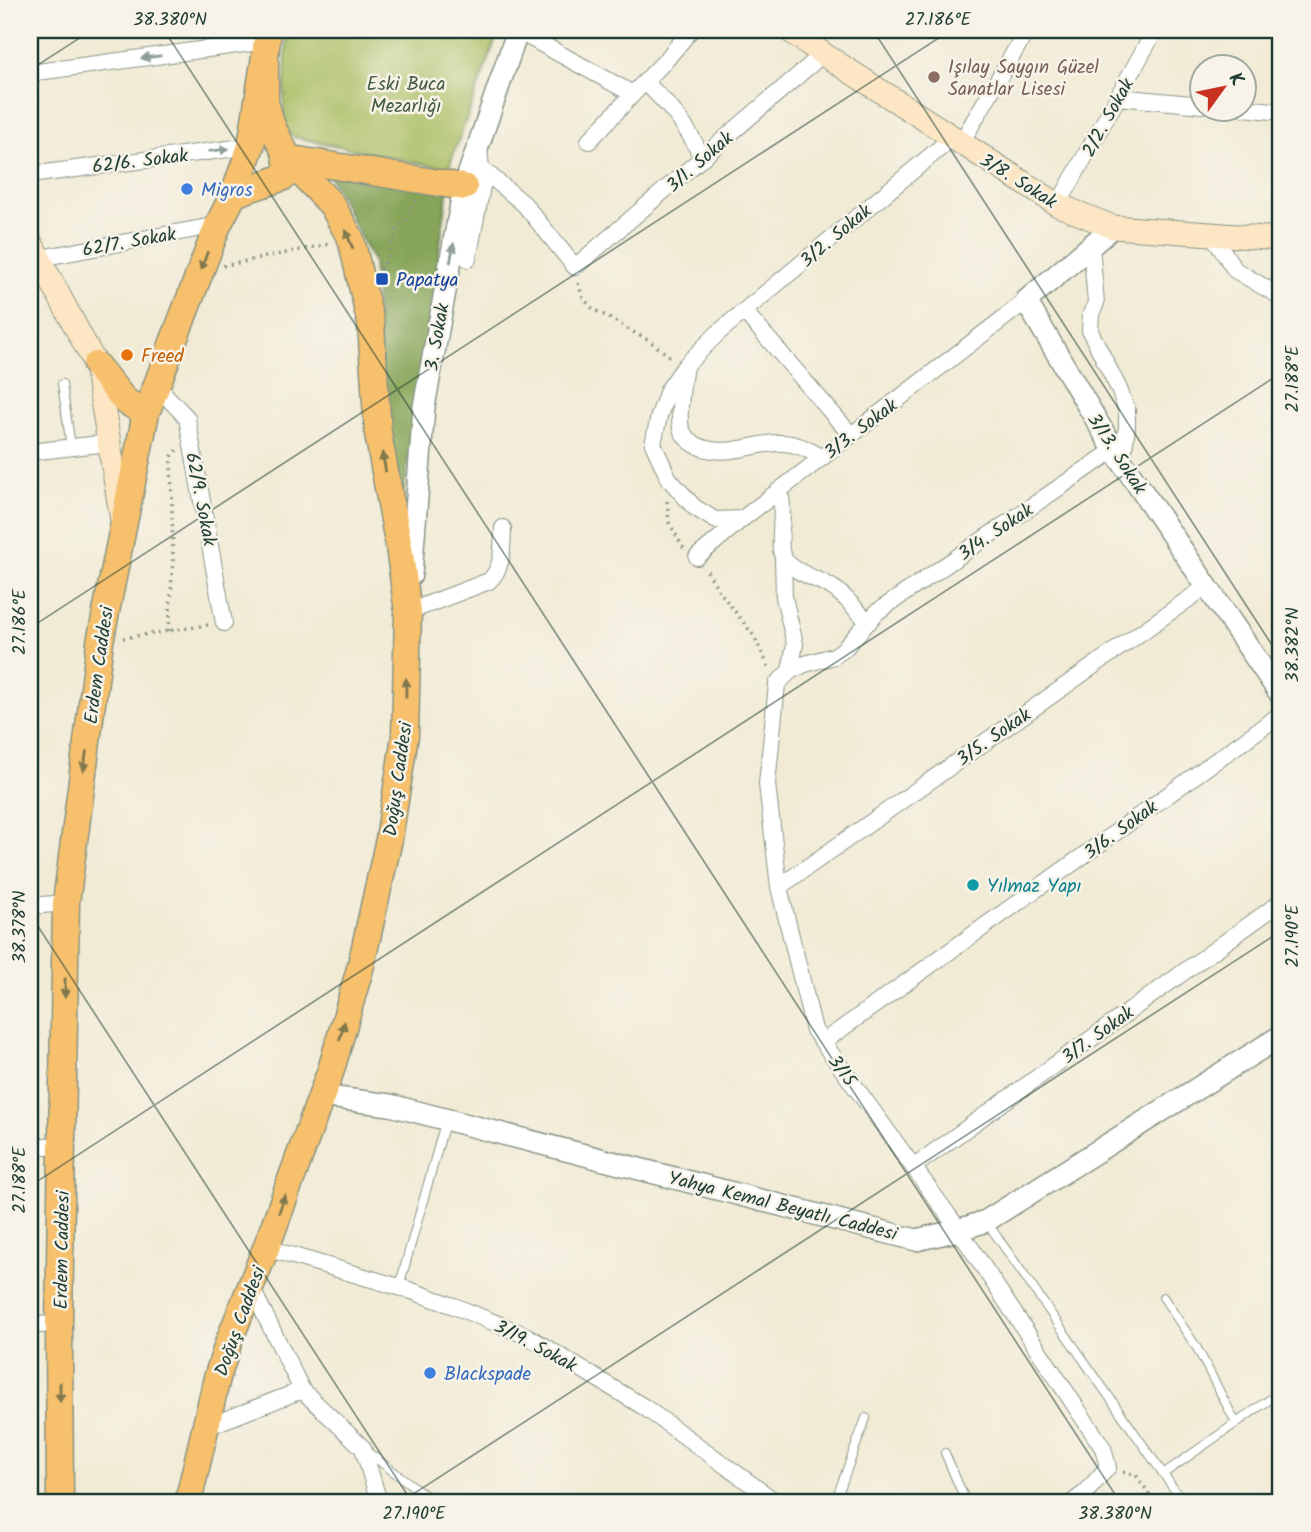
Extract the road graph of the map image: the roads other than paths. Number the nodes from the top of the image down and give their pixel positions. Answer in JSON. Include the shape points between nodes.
{"nodes":[{"id":1,"x":518,"y":30,"type":"edge"},
{"id":2,"x":691,"y":30,"type":"edge"},
{"id":3,"x":789,"y":30,"type":"edge"},
{"id":4,"x":1027,"y":30,"type":"edge"},
{"id":5,"x":1155,"y":30,"type":"edge"},
{"id":6,"x":267,"y":42,"type":"edge"},
{"id":7,"x":822,"y":54,"type":"junction"},
{"id":8,"x":30,"y":73,"type":"edge"},
{"id":9,"x":645,"y":82,"type":"junction"},
{"id":10,"x":633,"y":94,"type":"junction"},
{"id":11,"x":1118,"y":97,"type":"junction"},
{"id":12,"x":1188,"y":104,"type":"edge"},
{"id":13,"x":1258,"y":110,"type":"edge"},
{"id":14,"x":1281,"y":112,"type":"edge"},
{"id":15,"x":589,"y":141,"type":"dead end"},
{"id":16,"x":956,"y":141,"type":"junction"},
{"id":17,"x":479,"y":144,"type":"junction"},
{"id":18,"x":251,"y":146,"type":"junction"},
{"id":19,"x":702,"y":158,"type":"junction"},
{"id":20,"x":289,"y":160,"type":"junction"},
{"id":21,"x":485,"y":172,"type":"junction"},
{"id":22,"x":30,"y":175,"type":"edge"},
{"id":23,"x":464,"y":187,"type":"junction"},
{"id":24,"x":234,"y":194,"type":"junction"},
{"id":25,"x":1058,"y":205,"type":"junction"},
{"id":26,"x":218,"y":225,"type":"junction"},
{"id":27,"x":1113,"y":227,"type":"junction"},
{"id":28,"x":1212,"y":234,"type":"junction"},
{"id":29,"x":1281,"y":239,"type":"edge"},
{"id":30,"x":1091,"y":246,"type":"junction"},
{"id":31,"x":35,"y":249,"type":"edge"},
{"id":32,"x":468,"y":259,"type":"dead end"},
{"id":33,"x":1281,"y":297,"type":"edge"},
{"id":34,"x":1026,"y":301,"type":"junction"},
{"id":35,"x":744,"y":311,"type":"junction"},
{"id":36,"x":690,"y":360,"type":"junction"},
{"id":37,"x":96,"y":365,"type":"junction"},
{"id":38,"x":62,"y":384,"type":"dead end"},
{"id":39,"x":156,"y":386,"type":"junction"},
{"id":40,"x":146,"y":413,"type":"junction"},
{"id":41,"x":851,"y":435,"type":"junction"},
{"id":42,"x":108,"y":443,"type":"junction"},
{"id":43,"x":71,"y":447,"type":"junction"},
{"id":44,"x":30,"y":452,"type":"edge"},
{"id":45,"x":1118,"y":456,"type":"junction"},
{"id":46,"x":822,"y":458,"type":"junction"},
{"id":47,"x":780,"y":489,"type":"junction"},
{"id":48,"x":742,"y":519,"type":"junction"},
{"id":49,"x":123,"y":525,"type":"junction"},
{"id":50,"x":503,"y":528,"type":"dead end"},
{"id":51,"x":696,"y":557,"type":"road end"},
{"id":52,"x":783,"y":558,"type":"junction"},
{"id":53,"x":1207,"y":586,"type":"junction"},
{"id":54,"x":408,"y":612,"type":"junction"},
{"id":55,"x":873,"y":617,"type":"junction"},
{"id":56,"x":224,"y":623,"type":"road end"},
{"id":57,"x":790,"y":671,"type":"junction"},
{"id":58,"x":1281,"y":695,"type":"edge"},
{"id":59,"x":1281,"y":714,"type":"edge"},
{"id":60,"x":779,"y":887,"type":"junction"},
{"id":61,"x":1281,"y":902,"type":"edge"},
{"id":62,"x":66,"y":903,"type":"junction"},
{"id":63,"x":30,"y":906,"type":"edge"},
{"id":64,"x":1281,"y":1036,"type":"edge"},
{"id":65,"x":823,"y":1042,"type":"junction"},
{"id":66,"x":321,"y":1096,"type":"junction"},
{"id":67,"x":446,"y":1119,"type":"junction"},
{"id":68,"x":62,"y":1145,"type":"junction"},
{"id":69,"x":30,"y":1147,"type":"edge"},
{"id":70,"x":913,"y":1167,"type":"junction"},
{"id":71,"x":986,"y":1221,"type":"junction"},
{"id":72,"x":959,"y":1230,"type":"junction"},
{"id":73,"x":266,"y":1248,"type":"junction"},
{"id":74,"x":251,"y":1287,"type":"junction"},
{"id":75,"x":399,"y":1287,"type":"junction"},
{"id":76,"x":1163,"y":1297,"type":"dead end"},
{"id":77,"x":59,"y":1324,"type":"junction"},
{"id":78,"x":30,"y":1326,"type":"edge"},
{"id":79,"x":302,"y":1390,"type":"junction"},
{"id":80,"x":1279,"y":1393,"type":"dead end"},
{"id":81,"x":866,"y":1418,"type":"dead end"},
{"id":82,"x":1236,"y":1423,"type":"junction"},
{"id":83,"x":204,"y":1428,"type":"junction"},
{"id":84,"x":363,"y":1448,"type":"junction"},
{"id":85,"x":945,"y":1453,"type":"dead end"},
{"id":86,"x":1163,"y":1474,"type":"junction"},
{"id":87,"x":417,"y":1489,"type":"junction"},
{"id":88,"x":60,"y":1502,"type":"edge"},
{"id":89,"x":188,"y":1502,"type":"edge"},
{"id":90,"x":379,"y":1502,"type":"edge"},
{"id":91,"x":419,"y":1502,"type":"edge"},
{"id":92,"x":435,"y":1502,"type":"edge"},
{"id":93,"x":776,"y":1502,"type":"edge"},
{"id":94,"x":835,"y":1502,"type":"edge"},
{"id":95,"x":966,"y":1502,"type":"edge"},
{"id":96,"x":1073,"y":1502,"type":"edge"},
{"id":97,"x":1183,"y":1502,"type":"edge"}],
"edges":[{"from":1,"to":10,"type":"street"},
{"from":1,"to":17,"type":"street","name":"3. Sokak"},
{"from":2,"to":9,"type":"street"},
{"from":3,"to":7,"type":"main road","name":"3/8. Sokak"},
{"from":4,"to":16,"type":"street","name":"3/2. Sokak"},
{"from":5,"to":11,"type":"street","name":"2/2. Sokak"},
{"from":6,"to":8,"type":"street","one_way":true},
{"from":6,"to":18,"type":"main road","name":"Erdem Caddesi"},
{"from":6,"to":20,"type":"main road","name":"Doğuş Caddesi","via":[[265,102]]},
{"from":7,"to":16,"type":"main road","name":"3/8. Sokak"},
{"from":7,"to":19,"type":"street","name":"3/1. Sokak"},
{"from":9,"to":10,"type":"street"},
{"from":9,"to":19,"type":"street","via":[[682,122]]},
{"from":10,"to":15,"type":"street"},
{"from":11,"to":12,"type":"street"},
{"from":11,"to":25,"type":"street","name":"2/2. Sokak"},
{"from":13,"to":14,"type":"street"},
{"from":16,"to":25,"type":"main road","name":"3/8. Sokak"},
{"from":16,"to":35,"type":"street","name":"3/2. Sokak"},
{"from":17,"to":21,"type":"street"},
{"from":17,"to":23,"type":"street","name":"3. Sokak"},
{"from":18,"to":20,"type":"main road"},
{"from":22,"to":18,"type":"street","name":"62/6. Sokak","one_way":true},
{"from":18,"to":24,"type":"main road","name":"Erdem Caddesi"},
{"from":19,"to":21,"type":"street","name":"3/1. Sokak","via":[[575,267],[524,204]]},
{"from":20,"to":23,"type":"main road"},
{"from":20,"to":24,"type":"main road","via":[[284,177]]},
{"from":54,"to":20,"type":"main road","name":"Doğuş Caddesi","one_way":true,"via":[[379,434],[371,324],[351,239],[332,205]]},
{"from":21,"to":32,"type":"street"},
{"from":54,"to":23,"type":"street","name":"3. Sokak","one_way":true,"via":[[424,407]]},
{"from":24,"to":26,"type":"main road","name":"Erdem Caddesi"},
{"from":25,"to":27,"type":"main road","name":"3/8. Sokak"},
{"from":26,"to":31,"type":"street","name":"62/7. Sokak"},
{"from":26,"to":39,"type":"main road","name":"Erdem Caddesi","one_way":true},
{"from":27,"to":28,"type":"main road","name":"3/8. Sokak"},
{"from":27,"to":30,"type":"street"},
{"from":28,"to":29,"type":"main road","name":"3/8. Sokak"},
{"from":28,"to":33,"type":"street","via":[[1235,270]]},
{"from":30,"to":34,"type":"street"},
{"from":30,"to":45,"type":"street","via":[[1096,303],[1090,331],[1127,411],[1128,427]]},
{"from":31,"to":37,"type":"main road"},
{"from":34,"to":41,"type":"street","name":"3/3. Sokak"},
{"from":34,"to":45,"type":"street","name":"3/13. Sokak"},
{"from":35,"to":36,"type":"street","name":"3/2. Sokak"},
{"from":35,"to":41,"type":"street"},
{"from":36,"to":46,"type":"street","via":[[681,388],[681,430],[695,446],[738,450],[785,443]]},
{"from":36,"to":48,"type":"street","name":"3/2. Sokak","via":[[668,390],[653,444],[669,479],[694,507],[715,520]]},
{"from":37,"to":40,"type":"main road","via":[[124,401]]},
{"from":37,"to":42,"type":"main road"},
{"from":38,"to":43,"type":"lane"},
{"from":39,"to":40,"type":"main road","name":"Erdem Caddesi"},
{"from":39,"to":56,"type":"street","name":"62/9. Sokak","via":[[187,418]]},
{"from":40,"to":49,"type":"main road","name":"Erdem Caddesi"},
{"from":41,"to":46,"type":"street","name":"3/3. Sokak"},
{"from":42,"to":43,"type":"street"},
{"from":42,"to":49,"type":"main road"},
{"from":43,"to":44,"type":"street"},
{"from":45,"to":53,"type":"street","name":"3/13. Sokak"},
{"from":45,"to":55,"type":"street","name":"3/4. Sokak"},
{"from":46,"to":47,"type":"street","name":"3/3. Sokak"},
{"from":47,"to":48,"type":"street","name":"3/3. Sokak"},
{"from":47,"to":52,"type":"street"},
{"from":48,"to":51,"type":"street","name":"3/3. Sokak"},
{"from":49,"to":62,"type":"main road","name":"Erdem Caddesi","one_way":true,"via":[[100,642]]},
{"from":50,"to":54,"type":"street","via":[[497,573]]},
{"from":52,"to":55,"type":"street"},
{"from":52,"to":57,"type":"street","via":[[784,597],[795,644]]},
{"from":53,"to":58,"type":"street","name":"3/13. Sokak"},
{"from":53,"to":60,"type":"street","name":"3/5. Sokak"},
{"from":66,"to":54,"type":"main road","name":"Doğuş Caddesi","one_way":true,"via":[[361,965],[389,839],[405,736]]},
{"from":55,"to":57,"type":"street","name":"3/4. Sokak","via":[[835,656]]},
{"from":57,"to":60,"type":"street","name":"3/15","via":[[777,684],[767,784]]},
{"from":59,"to":65,"type":"street","name":"3/6. Sokak"},
{"from":60,"to":65,"type":"street","name":"3/15","via":[[814,1031]]},
{"from":61,"to":70,"type":"street","name":"3/7. Sokak"},
{"from":62,"to":63,"type":"street"},
{"from":62,"to":68,"type":"main road","name":"Erdem Caddesi","one_way":true},
{"from":64,"to":71,"type":"street","name":"Yahya Kemal Beyatlı Caddesi"},
{"from":65,"to":70,"type":"street","name":"3/15"},
{"from":66,"to":67,"type":"street","name":"Yahya Kemal Beyatlı Caddesi","via":[[390,1105]]},
{"from":73,"to":66,"type":"main road","name":"Doğuş Caddesi","one_way":true},
{"from":67,"to":72,"type":"street","name":"Yahya Kemal Beyatlı Caddesi","via":[[916,1240]]},
{"from":67,"to":75,"type":"lane"},
{"from":68,"to":69,"type":"street"},
{"from":68,"to":77,"type":"main road","name":"Erdem Caddesi"},
{"from":70,"to":72,"type":"street","name":"3/15"},
{"from":71,"to":72,"type":"street","name":"Yahya Kemal Beyatlı Caddesi"},
{"from":71,"to":86,"type":"lane"},
{"from":72,"to":96,"type":"street","via":[[1103,1448],[1108,1467]]},
{"from":73,"to":74,"type":"main road","name":"Doğuş Caddesi"},
{"from":73,"to":75,"type":"street","name":"3/19. Sokak"},
{"from":74,"to":79,"type":"street"},
{"from":74,"to":83,"type":"main road","name":"Doğuş Caddesi","via":[[229,1341]]},
{"from":75,"to":93,"type":"street","name":"3/19. Sokak","via":[[527,1336],[644,1407]]},
{"from":76,"to":82,"type":"lane","via":[[1197,1348]]},
{"from":77,"to":78,"type":"street"},
{"from":77,"to":88,"type":"main road","one_way":true},
{"from":79,"to":83,"type":"street"},
{"from":79,"to":84,"type":"street"},
{"from":80,"to":82,"type":"lane"},
{"from":81,"to":94,"type":"lane"},
{"from":82,"to":86,"type":"lane"},
{"from":83,"to":89,"type":"main road","name":"Doğuş Caddesi"},
{"from":84,"to":87,"type":"lane"},
{"from":84,"to":90,"type":"street"},
{"from":85,"to":95,"type":"lane"},
{"from":86,"to":97,"type":"lane"},
{"from":87,"to":91,"type":"lane"},
{"from":87,"to":92,"type":"lane"}]}
